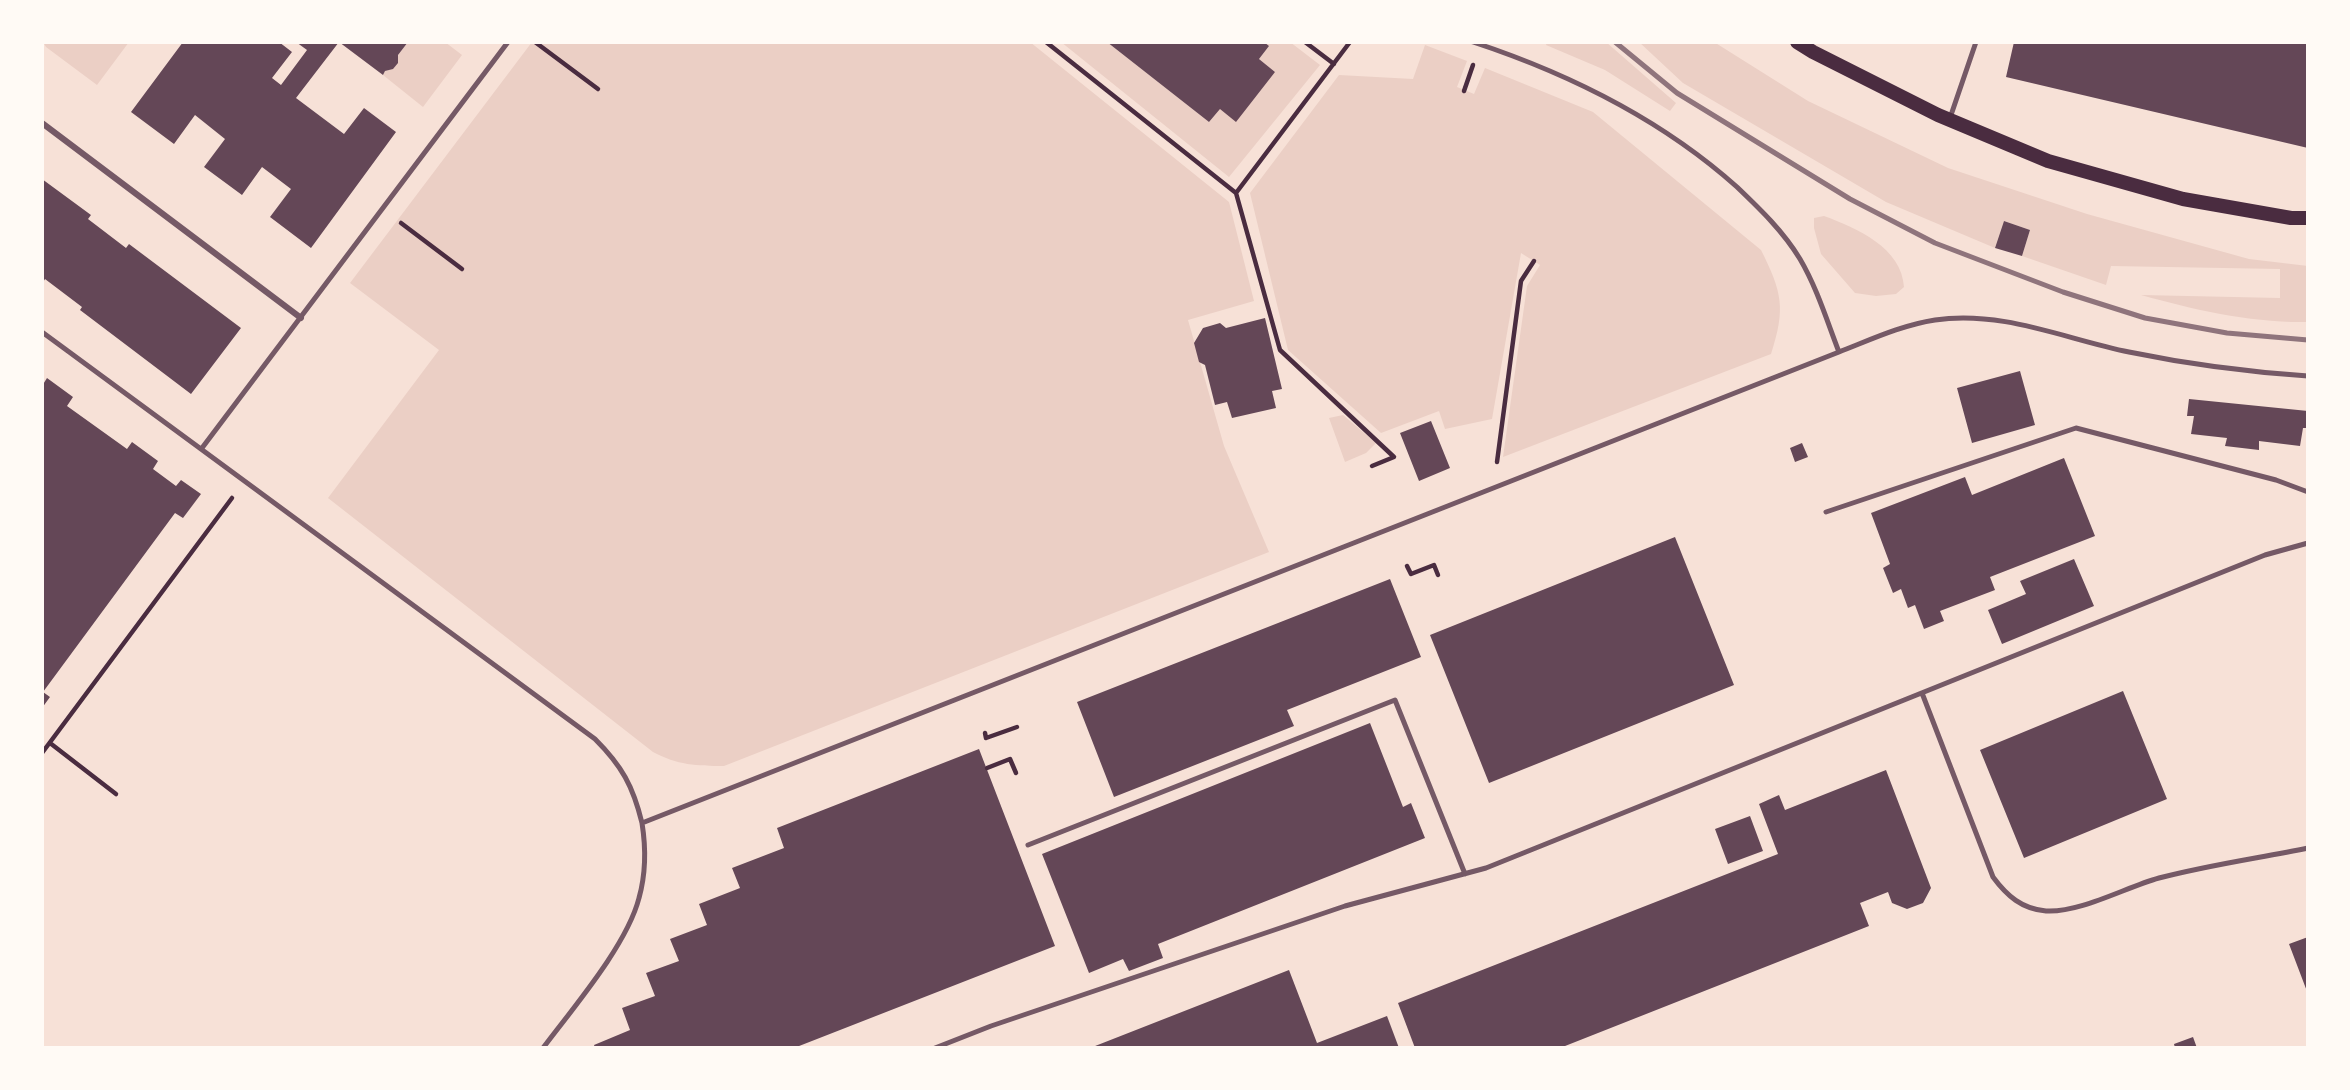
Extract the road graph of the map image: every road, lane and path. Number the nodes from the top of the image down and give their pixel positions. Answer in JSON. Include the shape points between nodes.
{"nodes":[{"id":1,"x":508,"y":42,"type":"edge"},
{"id":2,"x":536,"y":42,"type":"edge"},
{"id":3,"x":1046,"y":42,"type":"edge"},
{"id":4,"x":1305,"y":42,"type":"edge"},
{"id":5,"x":1350,"y":42,"type":"edge"},
{"id":6,"x":1473,"y":42,"type":"edge"},
{"id":7,"x":1797,"y":42,"type":"edge"},
{"id":8,"x":1976,"y":42,"type":"edge"},
{"id":9,"x":1334,"y":64,"type":"junction"},
{"id":10,"x":598,"y":89,"type":"dead end"},
{"id":11,"x":1949,"y":119,"type":"junction"},
{"id":12,"x":42,"y":123,"type":"edge"},
{"id":13,"x":1236,"y":193,"type":"junction"},
{"id":14,"x":383,"y":209,"type":"junction"},
{"id":15,"x":2308,"y":218,"type":"edge"},
{"id":16,"x":1534,"y":261,"type":"dead end"},
{"id":17,"x":462,"y":269,"type":"dead end"},
{"id":18,"x":301,"y":318,"type":"junction"},
{"id":19,"x":42,"y":332,"type":"edge"},
{"id":20,"x":1839,"y":352,"type":"junction"},
{"id":21,"x":2308,"y":376,"type":"edge"},
{"id":22,"x":202,"y":449,"type":"junction"},
{"id":23,"x":1371,"y":466,"type":"dead end"},
{"id":24,"x":245,"y":481,"type":"junction"},
{"id":25,"x":1494,"y":487,"type":"junction"},
{"id":26,"x":2308,"y":492,"type":"edge"},
{"id":27,"x":1826,"y":512,"type":"dead end"},
{"id":28,"x":2308,"y":543,"type":"edge"},
{"id":29,"x":1407,"y":566,"type":"dead end"},
{"id":30,"x":1438,"y":575,"type":"dead end"},
{"id":31,"x":1922,"y":693,"type":"junction"},
{"id":32,"x":1017,"y":727,"type":"dead end"},
{"id":33,"x":985,"y":733,"type":"dead end"},
{"id":34,"x":50,"y":743,"type":"junction"},
{"id":35,"x":42,"y":753,"type":"edge"},
{"id":36,"x":987,"y":768,"type":"dead end"},
{"id":37,"x":1016,"y":774,"type":"dead end"},
{"id":38,"x":116,"y":794,"type":"dead end"},
{"id":39,"x":642,"y":822,"type":"junction"},
{"id":40,"x":1028,"y":845,"type":"dead end"},
{"id":41,"x":2308,"y":848,"type":"edge"},
{"id":42,"x":1465,"y":874,"type":"junction"},
{"id":43,"x":542,"y":1048,"type":"edge"},
{"id":44,"x":935,"y":1048,"type":"edge"}],
"edges":[{"from":1,"to":14,"type":"lane"},
{"from":2,"to":10,"type":"path"},
{"from":3,"to":13,"type":"path"},
{"from":4,"to":9,"type":"path"},
{"from":5,"to":9,"type":"path"},
{"from":6,"to":20,"type":"lane","via":[[1610,98],[1716,169],[1763,213],[1799,257]]},
{"from":7,"to":11,"type":"main road"},
{"from":8,"to":11,"type":"lane"},
{"from":9,"to":13,"type":"path"},
{"from":11,"to":15,"type":"main road","via":[[2048,161],[2171,195]]},
{"from":12,"to":18,"type":"street"},
{"from":13,"to":23,"type":"path","via":[[1280,350],[1394,457]]},
{"from":14,"to":17,"type":"path"},
{"from":14,"to":18,"type":"lane"},
{"from":16,"to":25,"type":"path","via":[[1521,281]]},
{"from":18,"to":22,"type":"lane"},
{"from":19,"to":22,"type":"lane"},
{"from":20,"to":21,"type":"lane","via":[[1936,320],[1986,319],[2127,352]]},
{"from":20,"to":25,"type":"lane"},
{"from":22,"to":24,"type":"lane"},
{"from":24,"to":34,"type":"path"},
{"from":24,"to":39,"type":"lane","via":[[595,739],[625,773]]},
{"from":25,"to":39,"type":"lane"},
{"from":26,"to":27,"type":"lane","via":[[2077,428]]},
{"from":28,"to":31,"type":"lane","via":[[2265,555]]},
{"from":29,"to":30,"type":"path","via":[[1411,574],[1434,565]]},
{"from":31,"to":41,"type":"lane","via":[[1993,877],[2021,904],[2065,911],[2160,878]]},
{"from":31,"to":42,"type":"lane"},
{"from":32,"to":33,"type":"path","via":[[986,738]]},
{"from":34,"to":35,"type":"path"},
{"from":34,"to":38,"type":"path"},
{"from":36,"to":37,"type":"path","via":[[1010,759]]},
{"from":39,"to":43,"type":"lane","via":[[644,869],[629,926]]},
{"from":40,"to":42,"type":"lane","via":[[1395,700]]},
{"from":42,"to":44,"type":"lane","via":[[1345,906]]}]}
